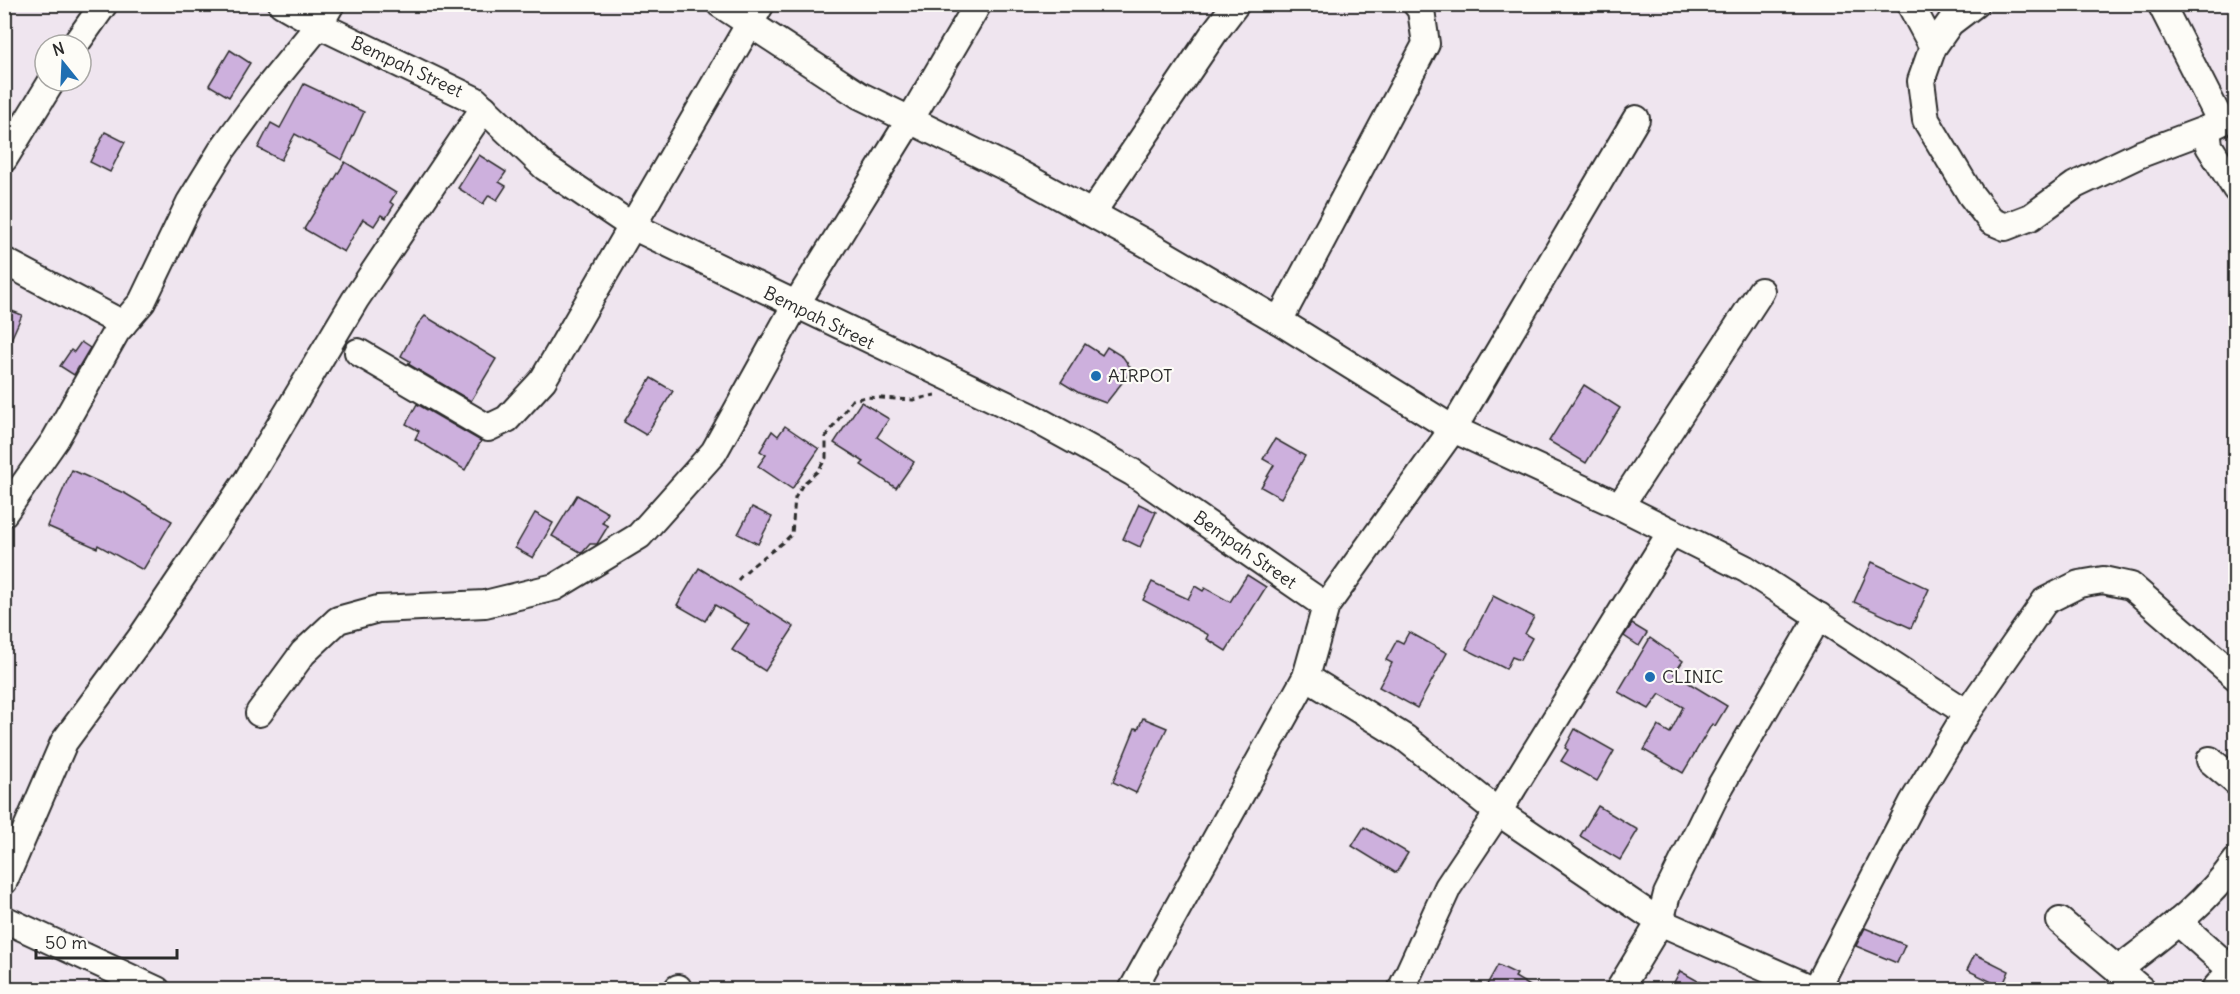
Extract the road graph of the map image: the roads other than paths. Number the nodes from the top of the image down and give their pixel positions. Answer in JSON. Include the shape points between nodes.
{"nodes":[{"id":1,"x":104,"y":4,"type":"edge"},
{"id":2,"x":282,"y":4,"type":"edge"},
{"id":3,"x":720,"y":4,"type":"edge"},
{"id":4,"x":978,"y":4,"type":"edge"},
{"id":5,"x":1236,"y":4,"type":"edge"},
{"id":6,"x":1416,"y":4,"type":"edge"},
{"id":7,"x":1910,"y":4,"type":"edge"},
{"id":8,"x":1975,"y":4,"type":"edge"},
{"id":9,"x":2161,"y":4,"type":"edge"},
{"id":10,"x":756,"y":14,"type":"edge"},
{"id":11,"x":325,"y":15,"type":"edge"},
{"id":12,"x":83,"y":33,"type":"edge"},
{"id":13,"x":1933,"y":47,"type":"junction"},
{"id":14,"x":45,"y":93,"type":"edge"},
{"id":15,"x":484,"y":108,"type":"junction"},
{"id":16,"x":1636,"y":119,"type":"dead end"},
{"id":17,"x":910,"y":120,"type":"junction"},
{"id":18,"x":2221,"y":122,"type":"edge"},
{"id":19,"x":4,"y":159,"type":"edge"},
{"id":20,"x":2235,"y":189,"type":"edge"},
{"id":21,"x":1092,"y":213,"type":"junction"},
{"id":22,"x":632,"y":226,"type":"junction"},
{"id":23,"x":4,"y":261,"type":"edge"},
{"id":24,"x":1761,"y":291,"type":"dead end"},
{"id":25,"x":795,"y":306,"type":"junction"},
{"id":26,"x":1279,"y":321,"type":"junction"},
{"id":27,"x":123,"y":324,"type":"junction"},
{"id":28,"x":358,"y":352,"type":"dead end"},
{"id":29,"x":1453,"y":429,"type":"junction"},
{"id":30,"x":1620,"y":506,"type":"junction"},
{"id":31,"x":4,"y":513,"type":"edge"},
{"id":32,"x":1671,"y":532,"type":"junction"},
{"id":33,"x":1326,"y":606,"type":"junction"},
{"id":34,"x":1819,"y":616,"type":"junction"},
{"id":35,"x":1306,"y":677,"type":"junction"},
{"id":36,"x":2235,"y":677,"type":"edge"},
{"id":37,"x":259,"y":713,"type":"dead end"},
{"id":38,"x":1967,"y":713,"type":"junction"},
{"id":39,"x":2210,"y":760,"type":"dead end"},
{"id":40,"x":2235,"y":782,"type":"edge"},
{"id":41,"x":1498,"y":812,"type":"junction"},
{"id":42,"x":2232,"y":872,"type":"edge"},
{"id":43,"x":4,"y":881,"type":"edge"},
{"id":44,"x":4,"y":919,"type":"edge"},
{"id":45,"x":2060,"y":921,"type":"dead end"},
{"id":46,"x":1660,"y":922,"type":"junction"},
{"id":47,"x":2178,"y":922,"type":"junction"},
{"id":48,"x":2118,"y":970,"type":"junction"},
{"id":49,"x":2234,"y":970,"type":"edge"},
{"id":50,"x":158,"y":990,"type":"edge"},
{"id":51,"x":1132,"y":990,"type":"edge"},
{"id":52,"x":1401,"y":990,"type":"edge"},
{"id":53,"x":1619,"y":990,"type":"edge"},
{"id":54,"x":1815,"y":990,"type":"edge"},
{"id":55,"x":2142,"y":990,"type":"edge"},
{"id":56,"x":2214,"y":990,"type":"edge"}],
"edges":[{"from":1,"to":12,"type":"street"},
{"from":2,"to":11,"type":"street","name":"Bempah Street"},
{"from":3,"to":10,"type":"street"},
{"from":4,"to":17,"type":"street"},
{"from":5,"to":21,"type":"street"},
{"from":6,"to":26,"type":"street","via":[[1426,44]]},
{"from":7,"to":13,"type":"street"},
{"from":8,"to":13,"type":"street","via":[[1950,23]]},
{"from":9,"to":18,"type":"street"},
{"from":10,"to":17,"type":"street","via":[[858,95]]},
{"from":10,"to":22,"type":"street"},
{"from":11,"to":15,"type":"street","name":"Bempah Street"},
{"from":11,"to":27,"type":"street","via":[[222,150],[190,202],[142,302]]},
{"from":13,"to":18,"type":"street","via":[[1921,81],[1926,120],[1971,195],[1991,221],[2005,226],[2031,217],[2085,180]]},
{"from":14,"to":19,"type":"street"},
{"from":15,"to":22,"type":"street","name":"Bempah Street","via":[[545,167]]},
{"from":15,"to":43,"type":"street","via":[[355,300],[248,479],[140,639],[64,742]]},
{"from":16,"to":29,"type":"street"},
{"from":17,"to":21,"type":"street"},
{"from":17,"to":25,"type":"street"},
{"from":18,"to":20,"type":"street","via":[[2209,146]]},
{"from":21,"to":26,"type":"street"},
{"from":22,"to":25,"type":"street","name":"Bempah Street"},
{"from":22,"to":28,"type":"street","via":[[543,380],[507,419],[488,429]]},
{"from":23,"to":27,"type":"street"},
{"from":24,"to":30,"type":"street"},
{"from":25,"to":33,"type":"street","name":"Bempah Street","via":[[1028,415],[1132,472]]},
{"from":25,"to":37,"type":"street","via":[[714,452],[639,536],[555,587],[484,604],[378,609],[338,620],[303,653]]},
{"from":26,"to":29,"type":"street"},
{"from":27,"to":31,"type":"street","via":[[55,440]]},
{"from":29,"to":30,"type":"street"},
{"from":29,"to":33,"type":"street"},
{"from":30,"to":32,"type":"street"},
{"from":32,"to":34,"type":"street","via":[[1746,569]]},
{"from":32,"to":41,"type":"street"},
{"from":33,"to":35,"type":"street"},
{"from":34,"to":38,"type":"street"},
{"from":34,"to":46,"type":"street","via":[[1717,792],[1667,894]]},
{"from":35,"to":41,"type":"street","via":[[1405,738]]},
{"from":35,"to":51,"type":"street"},
{"from":36,"to":38,"type":"street","via":[[2131,586],[2103,580],[2079,584],[2045,601]]},
{"from":38,"to":54,"type":"street","via":[[1912,802]]},
{"from":39,"to":40,"type":"street"},
{"from":41,"to":46,"type":"street"},
{"from":41,"to":52,"type":"street","via":[[1448,887]]},
{"from":42,"to":47,"type":"street"},
{"from":44,"to":50,"type":"street"},
{"from":45,"to":48,"type":"street"},
{"from":46,"to":53,"type":"street"},
{"from":46,"to":54,"type":"street"},
{"from":47,"to":48,"type":"street"},
{"from":47,"to":49,"type":"street"},
{"from":48,"to":55,"type":"street"},
{"from":49,"to":56,"type":"street"}]}
